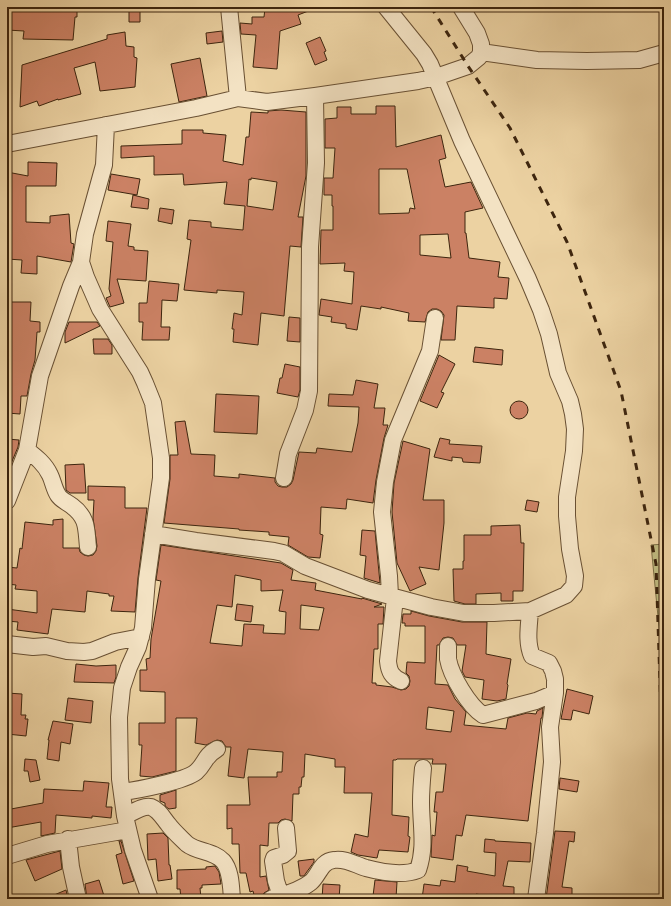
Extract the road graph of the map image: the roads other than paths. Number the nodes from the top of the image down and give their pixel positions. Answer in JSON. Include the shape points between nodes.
{"nodes":[{"id":1,"x":228,"y":7,"type":"edge"},
{"id":2,"x":386,"y":7,"type":"edge"},
{"id":3,"x":461,"y":7,"type":"edge"},
{"id":4,"x":481,"y":52,"type":"junction"},
{"id":5,"x":664,"y":53,"type":"edge"},
{"id":6,"x":436,"y":77,"type":"junction"},
{"id":7,"x":315,"y":96,"type":"junction"},
{"id":8,"x":238,"y":98,"type":"junction"},
{"id":9,"x":106,"y":125,"type":"junction"},
{"id":10,"x":7,"y":144,"type":"edge"},
{"id":11,"x":81,"y":262,"type":"junction"},
{"id":12,"x":435,"y":318,"type":"dead end"},
{"id":13,"x":27,"y":450,"type":"junction"},
{"id":14,"x":13,"y":472,"type":"edge"},
{"id":15,"x":284,"y":478,"type":"dead end"},
{"id":16,"x":7,"y":502,"type":"edge"},
{"id":17,"x":153,"y":534,"type":"junction"},
{"id":18,"x":88,"y":547,"type":"dead end"},
{"id":19,"x":392,"y":597,"type":"junction"},
{"id":20,"x":530,"y":611,"type":"junction"},
{"id":21,"x":141,"y":637,"type":"junction"},
{"id":22,"x":7,"y":644,"type":"edge"},
{"id":23,"x":448,"y":646,"type":"dead end"},
{"id":24,"x":401,"y":681,"type":"dead end"},
{"id":25,"x":556,"y":693,"type":"junction"},
{"id":26,"x":217,"y":749,"type":"dead end"},
{"id":27,"x":423,"y":768,"type":"dead end"},
{"id":28,"x":122,"y":792,"type":"junction"},
{"id":29,"x":127,"y":823,"type":"junction"},
{"id":30,"x":286,"y":828,"type":"dead end"},
{"id":31,"x":68,"y":840,"type":"junction"},
{"id":32,"x":7,"y":856,"type":"edge"},
{"id":33,"x":278,"y":898,"type":"edge"},
{"id":34,"x":78,"y":899,"type":"edge"},
{"id":35,"x":150,"y":899,"type":"edge"},
{"id":36,"x":232,"y":899,"type":"edge"},
{"id":37,"x":536,"y":899,"type":"edge"}],
"edges":[{"from":1,"to":8,"type":"street"},
{"from":2,"to":6,"type":"street","via":[[424,54]]},
{"from":3,"to":4,"type":"street","via":[[477,33]]},
{"from":4,"to":5,"type":"street","via":[[537,60],[587,61],[639,60]]},
{"from":4,"to":6,"type":"street","via":[[468,66]]},
{"from":6,"to":7,"type":"street"},
{"from":6,"to":20,"type":"street","via":[[462,141],[541,310],[558,373],[573,414],[574,451],[567,516],[574,586],[566,595]]},
{"from":7,"to":8,"type":"street","via":[[266,102]]},
{"from":7,"to":15,"type":"street","via":[[316,163],[310,247],[309,391],[305,410],[288,454]]},
{"from":8,"to":9,"type":"street"},
{"from":9,"to":10,"type":"street"},
{"from":9,"to":11,"type":"street","via":[[104,165],[85,234]]},
{"from":11,"to":13,"type":"street","via":[[40,376]]},
{"from":11,"to":17,"type":"street","via":[[100,309],[140,372],[153,403],[161,458],[161,478]]},
{"from":12,"to":19,"type":"street","via":[[430,351],[393,440],[385,482],[382,512]]},
{"from":13,"to":14,"type":"street"},
{"from":13,"to":18,"type":"street","via":[[43,464],[61,500],[81,513],[85,521]]},
{"from":14,"to":16,"type":"street"},
{"from":17,"to":19,"type":"street","via":[[283,553],[305,566]]},
{"from":17,"to":21,"type":"street"},
{"from":19,"to":20,"type":"street","via":[[464,613]]},
{"from":19,"to":24,"type":"street","via":[[389,669],[391,675]]},
{"from":20,"to":25,"type":"street","via":[[530,650],[532,656],[549,663],[555,679]]},
{"from":21,"to":22,"type":"street","via":[[84,652],[46,646]]},
{"from":21,"to":28,"type":"street","via":[[127,674],[119,706]]},
{"from":23,"to":25,"type":"street","via":[[448,660],[456,679],[473,707],[483,715]]},
{"from":25,"to":37,"type":"street","via":[[550,727],[552,762]]},
{"from":26,"to":28,"type":"street","via":[[209,753],[196,772],[184,778]]},
{"from":27,"to":33,"type":"street","via":[[423,842],[418,870],[391,872],[332,860],[322,866],[310,883]]},
{"from":28,"to":29,"type":"street"},
{"from":29,"to":31,"type":"street"},
{"from":29,"to":35,"type":"street","via":[[133,850]]},
{"from":29,"to":36,"type":"street","via":[[145,807],[155,809],[190,846],[222,860],[227,867]]},
{"from":30,"to":33,"type":"street","via":[[288,851],[273,861]]},
{"from":31,"to":32,"type":"street"},
{"from":31,"to":34,"type":"street"}]}
